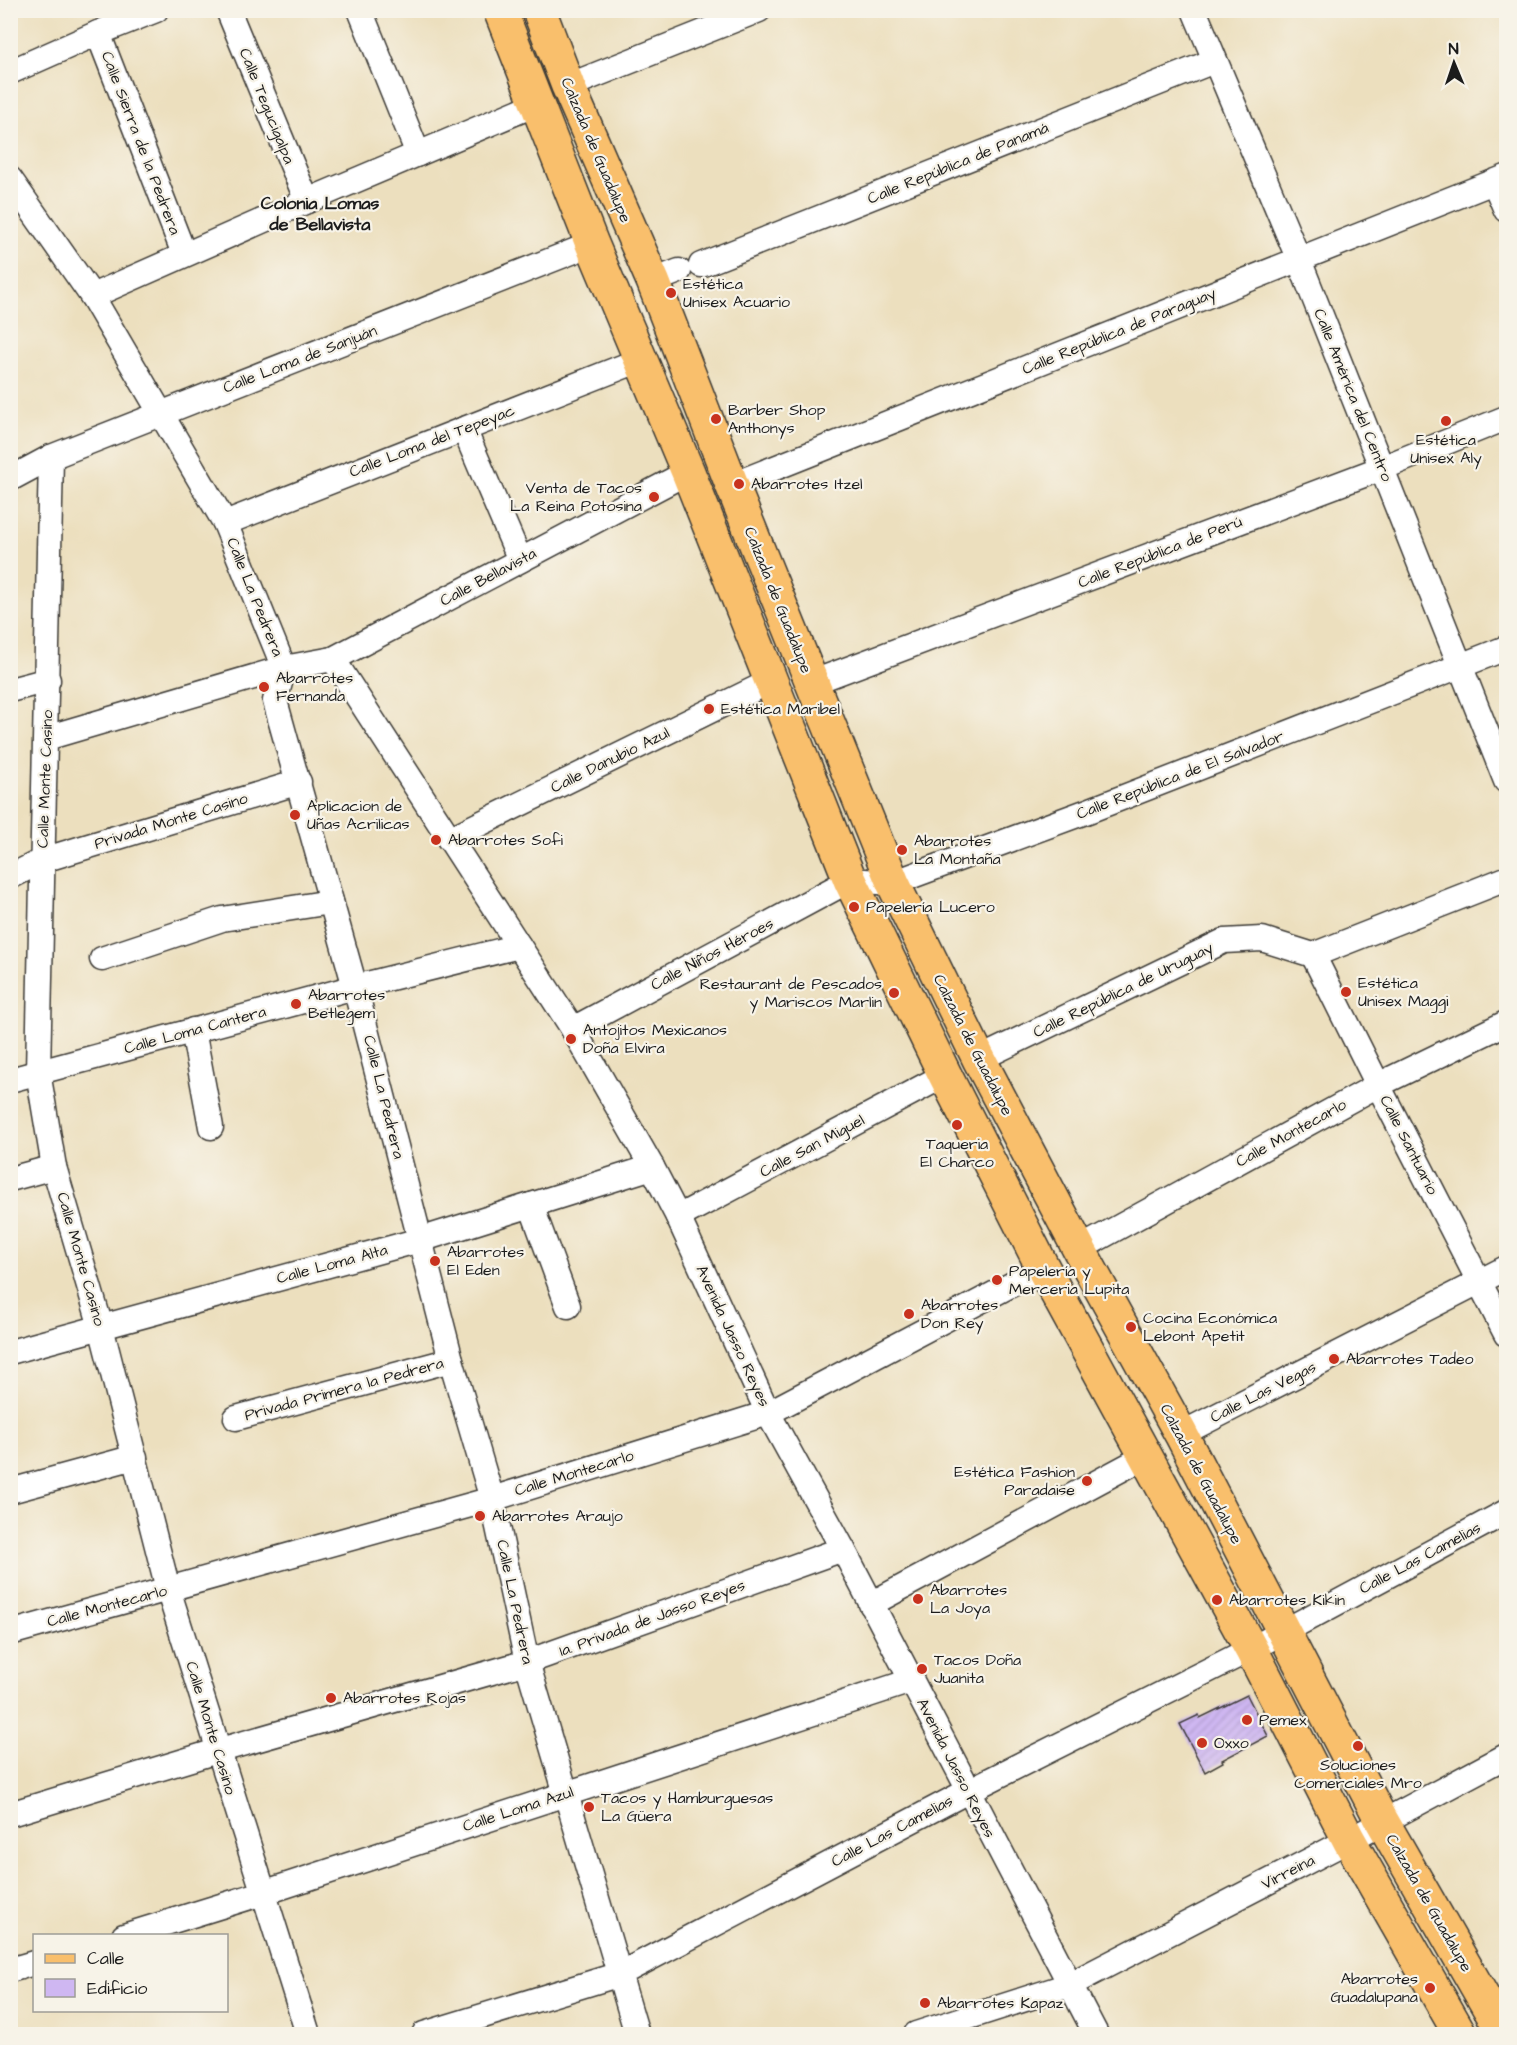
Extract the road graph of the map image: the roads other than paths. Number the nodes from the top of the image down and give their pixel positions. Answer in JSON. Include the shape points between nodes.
{"nodes":[{"id":1,"x":156,"y":10,"type":"edge"},
{"id":2,"x":228,"y":10,"type":"edge"},
{"id":3,"x":360,"y":10,"type":"edge"},
{"id":4,"x":500,"y":10,"type":"edge"},
{"id":5,"x":539,"y":10,"type":"edge"},
{"id":6,"x":759,"y":10,"type":"edge"},
{"id":7,"x":1194,"y":10,"type":"edge"},
{"id":8,"x":99,"y":33,"type":"junction"},
{"id":9,"x":1214,"y":61,"type":"junction"},
{"id":10,"x":10,"y":72,"type":"edge"},
{"id":11,"x":568,"y":86,"type":"junction"},
{"id":12,"x":536,"y":104,"type":"junction"},
{"id":13,"x":418,"y":154,"type":"junction"},
{"id":14,"x":10,"y":179,"type":"edge"},
{"id":15,"x":1500,"y":180,"type":"edge"},
{"id":16,"x":307,"y":201,"type":"junction"},
{"id":17,"x":1506,"y":210,"type":"edge"},
{"id":18,"x":592,"y":244,"type":"junction"},
{"id":19,"x":184,"y":254,"type":"junction"},
{"id":20,"x":1299,"y":260,"type":"junction"},
{"id":21,"x":678,"y":272,"type":"junction"},
{"id":22,"x":92,"y":296,"type":"junction"},
{"id":23,"x":640,"y":360,"type":"junction"},
{"id":24,"x":160,"y":414,"type":"junction"},
{"id":25,"x":1506,"y":418,"type":"edge"},
{"id":26,"x":464,"y":429,"type":"junction"},
{"id":27,"x":51,"y":457,"type":"junction"},
{"id":28,"x":1382,"y":468,"type":"junction"},
{"id":29,"x":688,"y":472,"type":"junction"},
{"id":30,"x":10,"y":479,"type":"edge"},
{"id":31,"x":732,"y":484,"type":"junction"},
{"id":32,"x":225,"y":523,"type":"junction"},
{"id":33,"x":520,"y":560,"type":"junction"},
{"id":34,"x":1506,"y":648,"type":"edge"},
{"id":35,"x":333,"y":659,"type":"junction"},
{"id":36,"x":1460,"y":666,"type":"junction"},
{"id":37,"x":284,"y":668,"type":"junction"},
{"id":38,"x":48,"y":680,"type":"junction"},
{"id":39,"x":771,"y":681,"type":"junction"},
{"id":40,"x":811,"y":683,"type":"junction"},
{"id":41,"x":10,"y":690,"type":"edge"},
{"id":42,"x":46,"y":738,"type":"junction"},
{"id":43,"x":1506,"y":781,"type":"edge"},
{"id":44,"x":298,"y":782,"type":"junction"},
{"id":45,"x":449,"y":839,"type":"junction"},
{"id":46,"x":43,"y":860,"type":"junction"},
{"id":47,"x":10,"y":877,"type":"edge"},
{"id":48,"x":1506,"y":879,"type":"edge"},
{"id":49,"x":850,"y":880,"type":"junction"},
{"id":50,"x":893,"y":883,"type":"junction"},
{"id":51,"x":331,"y":902,"type":"junction"},
{"id":52,"x":519,"y":946,"type":"junction"},
{"id":53,"x":1313,"y":955,"type":"junction"},
{"id":54,"x":102,"y":959,"type":"dead end"},
{"id":55,"x":356,"y":987,"type":"junction"},
{"id":56,"x":1506,"y":1023,"type":"edge"},
{"id":57,"x":573,"y":1029,"type":"junction"},
{"id":58,"x":193,"y":1030,"type":"junction"},
{"id":59,"x":979,"y":1059,"type":"junction"},
{"id":60,"x":38,"y":1072,"type":"junction"},
{"id":61,"x":945,"y":1075,"type":"junction"},
{"id":62,"x":10,"y":1080,"type":"edge"},
{"id":63,"x":1378,"y":1085,"type":"junction"},
{"id":64,"x":211,"y":1127,"type":"dead end"},
{"id":65,"x":54,"y":1167,"type":"junction"},
{"id":66,"x":652,"y":1167,"type":"junction"},
{"id":67,"x":10,"y":1179,"type":"edge"},
{"id":68,"x":531,"y":1205,"type":"junction"},
{"id":69,"x":678,"y":1217,"type":"junction"},
{"id":70,"x":420,"y":1240,"type":"junction"},
{"id":71,"x":1079,"y":1249,"type":"junction"},
{"id":72,"x":1043,"y":1268,"type":"junction"},
{"id":73,"x":1506,"y":1268,"type":"edge"},
{"id":74,"x":1479,"y":1281,"type":"junction"},
{"id":75,"x":568,"y":1306,"type":"dead end"},
{"id":76,"x":101,"y":1327,"type":"junction"},
{"id":77,"x":1506,"y":1334,"type":"edge"},
{"id":78,"x":10,"y":1352,"type":"edge"},
{"id":79,"x":451,"y":1360,"type":"junction"},
{"id":80,"x":768,"y":1413,"type":"junction"},
{"id":81,"x":236,"y":1418,"type":"dead end"},
{"id":82,"x":1181,"y":1434,"type":"junction"},
{"id":83,"x":1146,"y":1456,"type":"junction"},
{"id":84,"x":135,"y":1457,"type":"junction"},
{"id":85,"x":10,"y":1491,"type":"edge"},
{"id":86,"x":492,"y":1499,"type":"junction"},
{"id":87,"x":1506,"y":1512,"type":"edge"},
{"id":88,"x":843,"y":1550,"type":"junction"},
{"id":89,"x":168,"y":1589,"type":"junction"},
{"id":90,"x":872,"y":1604,"type":"junction"},
{"id":91,"x":1284,"y":1630,"type":"junction"},
{"id":92,"x":10,"y":1633,"type":"edge"},
{"id":93,"x":1251,"y":1649,"type":"junction"},
{"id":94,"x":527,"y":1662,"type":"junction"},
{"id":95,"x":911,"y":1681,"type":"junction"},
{"id":96,"x":217,"y":1751,"type":"junction"},
{"id":97,"x":1506,"y":1756,"type":"edge"},
{"id":98,"x":968,"y":1791,"type":"junction"},
{"id":99,"x":565,"y":1794,"type":"junction"},
{"id":100,"x":10,"y":1814,"type":"edge"},
{"id":101,"x":1382,"y":1821,"type":"junction"},
{"id":102,"x":1349,"y":1840,"type":"junction"},
{"id":103,"x":263,"y":1893,"type":"junction"},
{"id":104,"x":127,"y":1934,"type":"edge"},
{"id":105,"x":33,"y":1963,"type":"edge"},
{"id":106,"x":10,"y":1970,"type":"edge"},
{"id":107,"x":620,"y":1974,"type":"junction"},
{"id":108,"x":1069,"y":1985,"type":"junction"},
{"id":109,"x":1501,"y":2018,"type":"edge"},
{"id":110,"x":963,"y":2027,"type":"edge"},
{"id":111,"x":1453,"y":2032,"type":"edge"},
{"id":112,"x":308,"y":2034,"type":"edge"},
{"id":113,"x":424,"y":2034,"type":"edge"},
{"id":114,"x":637,"y":2034,"type":"edge"},
{"id":115,"x":916,"y":2034,"type":"edge"},
{"id":116,"x":1096,"y":2034,"type":"edge"}],
"edges":[{"from":1,"to":8,"type":"street"},
{"from":2,"to":16,"type":"street","name":"Calle Tegucigalpa"},
{"from":3,"to":13,"type":"street"},
{"from":4,"to":12,"type":"main road"},
{"from":5,"to":11,"type":"main road","name":"Calzada de Guadalupe"},
{"from":6,"to":11,"type":"street"},
{"from":7,"to":9,"type":"street","name":"Calle América del Centro"},
{"from":8,"to":10,"type":"street"},
{"from":8,"to":19,"type":"street","name":"Calle Sierra de la Pedrera"},
{"from":9,"to":20,"type":"street","name":"Calle América del Centro"},
{"from":9,"to":21,"type":"street","name":"Calle República de Panamá"},
{"from":11,"to":21,"type":"main road","name":"Calzada de Guadalupe"},
{"from":12,"to":13,"type":"street"},
{"from":12,"to":18,"type":"main road"},
{"from":13,"to":16,"type":"street"},
{"from":14,"to":22,"type":"street","name":"Calle La Pedrera"},
{"from":15,"to":17,"type":"street"},
{"from":15,"to":20,"type":"street","name":"Calle República de Paraguay"},
{"from":16,"to":19,"type":"street"},
{"from":18,"to":23,"type":"main road"},
{"from":18,"to":24,"type":"street","name":"Calle Loma de Sanjuán"},
{"from":19,"to":22,"type":"street"},
{"from":20,"to":28,"type":"street","name":"Calle América del Centro"},
{"from":20,"to":31,"type":"street","name":"Calle República de Paraguay"},
{"from":21,"to":31,"type":"main road","name":"Calzada de Guadalupe"},
{"from":22,"to":24,"type":"street","name":"Calle La Pedrera"},
{"from":23,"to":26,"type":"street","name":"Calle Loma del Tepeyac"},
{"from":23,"to":29,"type":"main road"},
{"from":24,"to":27,"type":"street","name":"Calle Loma de Sanjuán"},
{"from":24,"to":32,"type":"street","name":"Calle La Pedrera"},
{"from":25,"to":28,"type":"street","name":"Calle República de Perú"},
{"from":26,"to":32,"type":"street","name":"Calle Loma del Tepeyac"},
{"from":26,"to":33,"type":"street"},
{"from":27,"to":30,"type":"street","name":"Calle Loma de Sanjuán"},
{"from":27,"to":38,"type":"street","name":"Calle Monte Casino"},
{"from":28,"to":36,"type":"street","name":"Calle América del Centro"},
{"from":28,"to":40,"type":"street","name":"Calle República de Perú"},
{"from":29,"to":33,"type":"street","name":"Calle Bellavista"},
{"from":29,"to":39,"type":"main road"},
{"from":31,"to":40,"type":"main road","name":"Calzada de Guadalupe"},
{"from":32,"to":37,"type":"street","name":"Calle La Pedrera"},
{"from":33,"to":35,"type":"street","name":"Calle Bellavista"},
{"from":34,"to":36,"type":"street","name":"Calle República de El Salvador"},
{"from":35,"to":37,"type":"street","name":"Calle Bellavista"},
{"from":35,"to":45,"type":"street","name":"Avenida Jasso Reyes"},
{"from":36,"to":43,"type":"street","name":"Calle América del Centro"},
{"from":36,"to":50,"type":"street","name":"Calle República de El Salvador"},
{"from":37,"to":42,"type":"street"},
{"from":37,"to":44,"type":"street","name":"Calle La Pedrera","via":[[275,701]]},
{"from":38,"to":41,"type":"street"},
{"from":38,"to":42,"type":"street","name":"Calle Monte Casino"},
{"from":39,"to":45,"type":"street","name":"Calle Danubio Azul"},
{"from":39,"to":49,"type":"main road"},
{"from":40,"to":50,"type":"main road","name":"Calzada de Guadalupe"},
{"from":42,"to":46,"type":"street","name":"Calle Monte Casino"},
{"from":44,"to":46,"type":"street","name":"Privada Monte Casino"},
{"from":44,"to":51,"type":"street","name":"Calle La Pedrera"},
{"from":45,"to":52,"type":"street","name":"Avenida Jasso Reyes"},
{"from":46,"to":47,"type":"street","name":"Privada Monte Casino"},
{"from":46,"to":60,"type":"street","name":"Calle Monte Casino"},
{"from":48,"to":53,"type":"street"},
{"from":49,"to":50,"type":"street","name":"Calle República de El Salvador"},
{"from":49,"to":57,"type":"street","name":"Calle Niños Héroes"},
{"from":49,"to":61,"type":"main road"},
{"from":50,"to":59,"type":"main road","name":"Calzada de Guadalupe"},
{"from":51,"to":54,"type":"street","via":[[222,919]]},
{"from":51,"to":55,"type":"street","name":"Calle La Pedrera"},
{"from":52,"to":55,"type":"street","name":"Calle Loma Cantera"},
{"from":52,"to":57,"type":"street","name":"Avenida Jasso Reyes"},
{"from":53,"to":59,"type":"street","name":"Calle República de Uruguay","via":[[1262,939],[1224,941]]},
{"from":53,"to":63,"type":"street","name":"Calle Santuario"},
{"from":55,"to":58,"type":"street","name":"Calle Loma Cantera"},
{"from":55,"to":70,"type":"street","name":"Calle La Pedrera"},
{"from":56,"to":63,"type":"street","name":"Calle Montecarlo"},
{"from":57,"to":66,"type":"street","name":"Avenida Jasso Reyes"},
{"from":58,"to":60,"type":"street","name":"Calle Loma Cantera"},
{"from":58,"to":64,"type":"street"},
{"from":59,"to":71,"type":"main road","name":"Calzada de Guadalupe"},
{"from":60,"to":62,"type":"street","name":"Calle Loma Cantera"},
{"from":60,"to":65,"type":"street","name":"Calle Monte Casino"},
{"from":61,"to":69,"type":"street","name":"Calle San Miguel"},
{"from":61,"to":72,"type":"main road"},
{"from":63,"to":71,"type":"street","name":"Calle Montecarlo"},
{"from":63,"to":74,"type":"street","name":"Calle Santuario"},
{"from":65,"to":67,"type":"street"},
{"from":65,"to":76,"type":"street","name":"Calle Monte Casino"},
{"from":66,"to":68,"type":"street","name":"Calle Loma Alta"},
{"from":66,"to":69,"type":"street","name":"Avenida Jasso Reyes"},
{"from":68,"to":70,"type":"street","name":"Calle Loma Alta"},
{"from":68,"to":75,"type":"street"},
{"from":69,"to":80,"type":"street","name":"Avenida Jasso Reyes"},
{"from":70,"to":76,"type":"street","name":"Calle Loma Alta"},
{"from":70,"to":79,"type":"street","name":"Calle La Pedrera"},
{"from":71,"to":82,"type":"main road","name":"Calzada de Guadalupe"},
{"from":72,"to":80,"type":"street","name":"Calle Montecarlo"},
{"from":72,"to":83,"type":"main road"},
{"from":73,"to":74,"type":"street","name":"Calle Las Vegas"},
{"from":74,"to":77,"type":"street","name":"Calle Santuario"},
{"from":74,"to":82,"type":"street","name":"Calle Las Vegas"},
{"from":76,"to":78,"type":"street","name":"Calle Loma Alta"},
{"from":76,"to":84,"type":"street","name":"Calle Monte Casino"},
{"from":79,"to":81,"type":"street","name":"Privada Primera la Pedrera"},
{"from":79,"to":86,"type":"street","name":"Calle La Pedrera"},
{"from":80,"to":86,"type":"street","name":"Calle Montecarlo"},
{"from":80,"to":88,"type":"street","name":"Avenida Jasso Reyes"},
{"from":82,"to":91,"type":"main road","name":"Calzada de Guadalupe"},
{"from":83,"to":90,"type":"street"},
{"from":83,"to":93,"type":"main road"},
{"from":84,"to":85,"type":"street"},
{"from":84,"to":89,"type":"street","name":"Calle Monte Casino"},
{"from":86,"to":89,"type":"street","name":"Calle Montecarlo"},
{"from":86,"to":94,"type":"street","name":"Calle La Pedrera"},
{"from":87,"to":91,"type":"street","name":"Calle Las Camelias"},
{"from":88,"to":90,"type":"street","name":"Avenida Jasso Reyes"},
{"from":88,"to":94,"type":"street","name":"1a. Privada de Jasso Reyes"},
{"from":89,"to":92,"type":"street","name":"Calle Montecarlo"},
{"from":89,"to":96,"type":"street","name":"Calle Monte Casino"},
{"from":90,"to":95,"type":"street","name":"Avenida Jasso Reyes"},
{"from":91,"to":93,"type":"street","name":"Calle Las Camelias"},
{"from":91,"to":101,"type":"main road","name":"Calzada de Guadalupe"},
{"from":93,"to":98,"type":"street","name":"Calle Las Camelias"},
{"from":93,"to":102,"type":"main road"},
{"from":94,"to":96,"type":"street","name":"1a. Privada de Jasso Reyes"},
{"from":94,"to":99,"type":"street","name":"Calle La Pedrera"},
{"from":95,"to":98,"type":"street","name":"Avenida Jasso Reyes"},
{"from":95,"to":99,"type":"street","name":"Calle Loma Azul"},
{"from":96,"to":100,"type":"street","name":"1a. Privada de Jasso Reyes"},
{"from":96,"to":103,"type":"street","name":"Calle Monte Casino"},
{"from":97,"to":101,"type":"street","name":"Virreina"},
{"from":98,"to":107,"type":"street","name":"Calle Las Camelias"},
{"from":98,"to":108,"type":"street","name":"Avenida Jasso Reyes"},
{"from":99,"to":103,"type":"street","name":"Calle Loma Azul"},
{"from":99,"to":107,"type":"street","name":"Calle La Pedrera"},
{"from":101,"to":102,"type":"street","name":"Virreina"},
{"from":101,"to":109,"type":"main road","name":"Calzada de Guadalupe"},
{"from":102,"to":108,"type":"street","name":"Virreina"},
{"from":102,"to":111,"type":"main road"},
{"from":103,"to":104,"type":"street","name":"Calle Loma Azul"},
{"from":103,"to":112,"type":"street","name":"Calle Monte Casino"},
{"from":105,"to":106,"type":"street"},
{"from":107,"to":113,"type":"street","name":"Calle Las Camelias"},
{"from":107,"to":114,"type":"street","name":"Calle La Pedrera"},
{"from":108,"to":110,"type":"street","name":"Virreina"},
{"from":108,"to":116,"type":"street","name":"Avenida Jasso Reyes"},
{"from":110,"to":115,"type":"street","name":"Virreina"}]}
